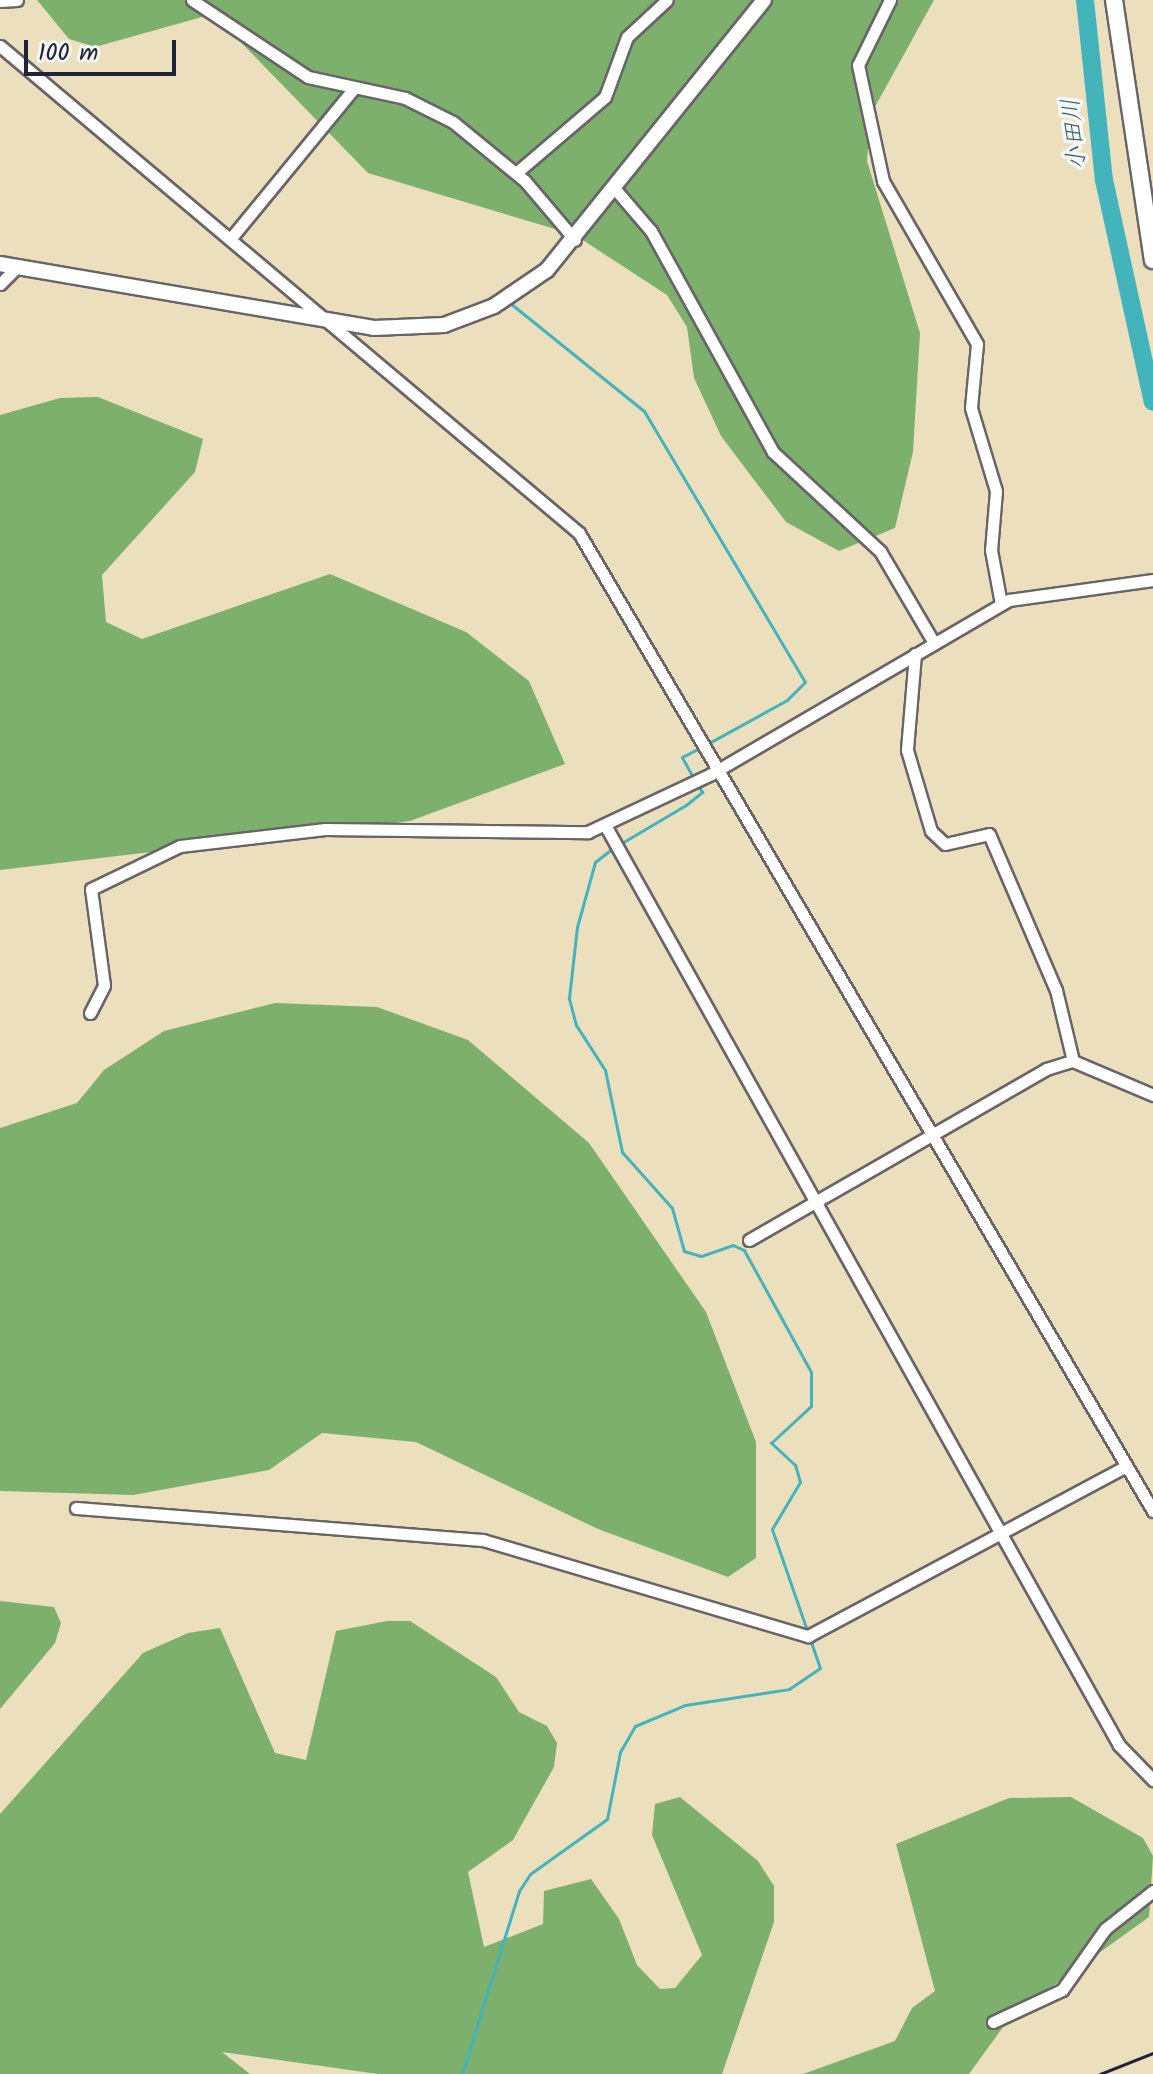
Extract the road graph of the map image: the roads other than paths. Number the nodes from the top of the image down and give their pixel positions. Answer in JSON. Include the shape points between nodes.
{"nodes":[{"id":1,"x":17,"y":0,"type":"edge"},
{"id":2,"x":192,"y":0,"type":"edge"},
{"id":3,"x":667,"y":0,"type":"edge"},
{"id":4,"x":764,"y":0,"type":"edge"},
{"id":5,"x":890,"y":0,"type":"edge"},
{"id":6,"x":1114,"y":0,"type":"edge"},
{"id":7,"x":0,"y":1,"type":"edge"},
{"id":8,"x":0,"y":46,"type":"edge"},
{"id":9,"x":354,"y":88,"type":"junction"},
{"id":10,"x":516,"y":173,"type":"junction"},
{"id":11,"x":615,"y":189,"type":"junction"},
{"id":12,"x":231,"y":238,"type":"junction"},
{"id":13,"x":575,"y":240,"type":"junction"},
{"id":14,"x":1153,"y":260,"type":"edge"},
{"id":15,"x":0,"y":264,"type":"edge"},
{"id":16,"x":16,"y":268,"type":"junction"},
{"id":17,"x":0,"y":284,"type":"edge"},
{"id":18,"x":323,"y":321,"type":"junction"},
{"id":19,"x":1153,"y":580,"type":"edge"},
{"id":20,"x":1001,"y":604,"type":"junction"},
{"id":21,"x":934,"y":643,"type":"junction"},
{"id":22,"x":915,"y":654,"type":"junction"},
{"id":23,"x":718,"y":767,"type":"junction"},
{"id":24,"x":605,"y":825,"type":"junction"},
{"id":25,"x":90,"y":1013,"type":"dead end"},
{"id":26,"x":1073,"y":1061,"type":"junction"},
{"id":27,"x":1153,"y":1095,"type":"edge"},
{"id":28,"x":935,"y":1134,"type":"junction"},
{"id":29,"x":815,"y":1204,"type":"junction"},
{"id":30,"x":749,"y":1240,"type":"dead end"},
{"id":31,"x":1126,"y":1466,"type":"junction"},
{"id":32,"x":76,"y":1508,"type":"dead end"},
{"id":33,"x":1153,"y":1511,"type":"edge"},
{"id":34,"x":1001,"y":1534,"type":"junction"},
{"id":35,"x":1153,"y":1780,"type":"edge"},
{"id":36,"x":1153,"y":1891,"type":"edge"},
{"id":37,"x":993,"y":2022,"type":"dead end"}],
"edges":[{"from":1,"to":7,"type":"street"},
{"from":2,"to":9,"type":"street","via":[[308,77]]},
{"from":3,"to":10,"type":"street","via":[[627,37],[605,97]]},
{"from":4,"to":11,"type":"street"},
{"from":5,"to":20,"type":"street","via":[[858,65],[883,181],[977,344],[971,408],[996,491],[991,550]]},
{"from":6,"to":14,"type":"main road"},
{"from":8,"to":12,"type":"street"},
{"from":9,"to":10,"type":"street","via":[[422,104]]},
{"from":9,"to":12,"type":"street"},
{"from":10,"to":13,"type":"street"},
{"from":11,"to":13,"type":"street"},
{"from":11,"to":21,"type":"street","via":[[651,231],[773,452],[880,551]]},
{"from":12,"to":18,"type":"street"},
{"from":13,"to":18,"type":"street","via":[[522,291],[444,325],[374,328]]},
{"from":15,"to":16,"type":"street"},
{"from":16,"to":17,"type":"street"},
{"from":16,"to":18,"type":"street"},
{"from":18,"to":23,"type":"street","via":[[579,533]]},
{"from":19,"to":20,"type":"street"},
{"from":20,"to":21,"type":"street"},
{"from":21,"to":22,"type":"street"},
{"from":22,"to":23,"type":"street"},
{"from":22,"to":26,"type":"street","via":[[907,750],[931,831],[945,844],[989,834],[1056,990]]},
{"from":23,"to":24,"type":"street"},
{"from":23,"to":28,"type":"street"},
{"from":24,"to":25,"type":"street","via":[[576,835],[325,829],[180,846],[91,889],[104,985]]},
{"from":24,"to":29,"type":"street"},
{"from":26,"to":27,"type":"street"},
{"from":26,"to":28,"type":"street","via":[[1046,1069]]},
{"from":28,"to":29,"type":"street"},
{"from":28,"to":31,"type":"street"},
{"from":29,"to":30,"type":"street"},
{"from":29,"to":34,"type":"street"},
{"from":31,"to":33,"type":"street"},
{"from":31,"to":34,"type":"street"},
{"from":32,"to":34,"type":"street","via":[[483,1540],[808,1636]]},
{"from":34,"to":35,"type":"street","via":[[1119,1745]]},
{"from":36,"to":37,"type":"street","via":[[1105,1929],[1062,1990]]}]}
